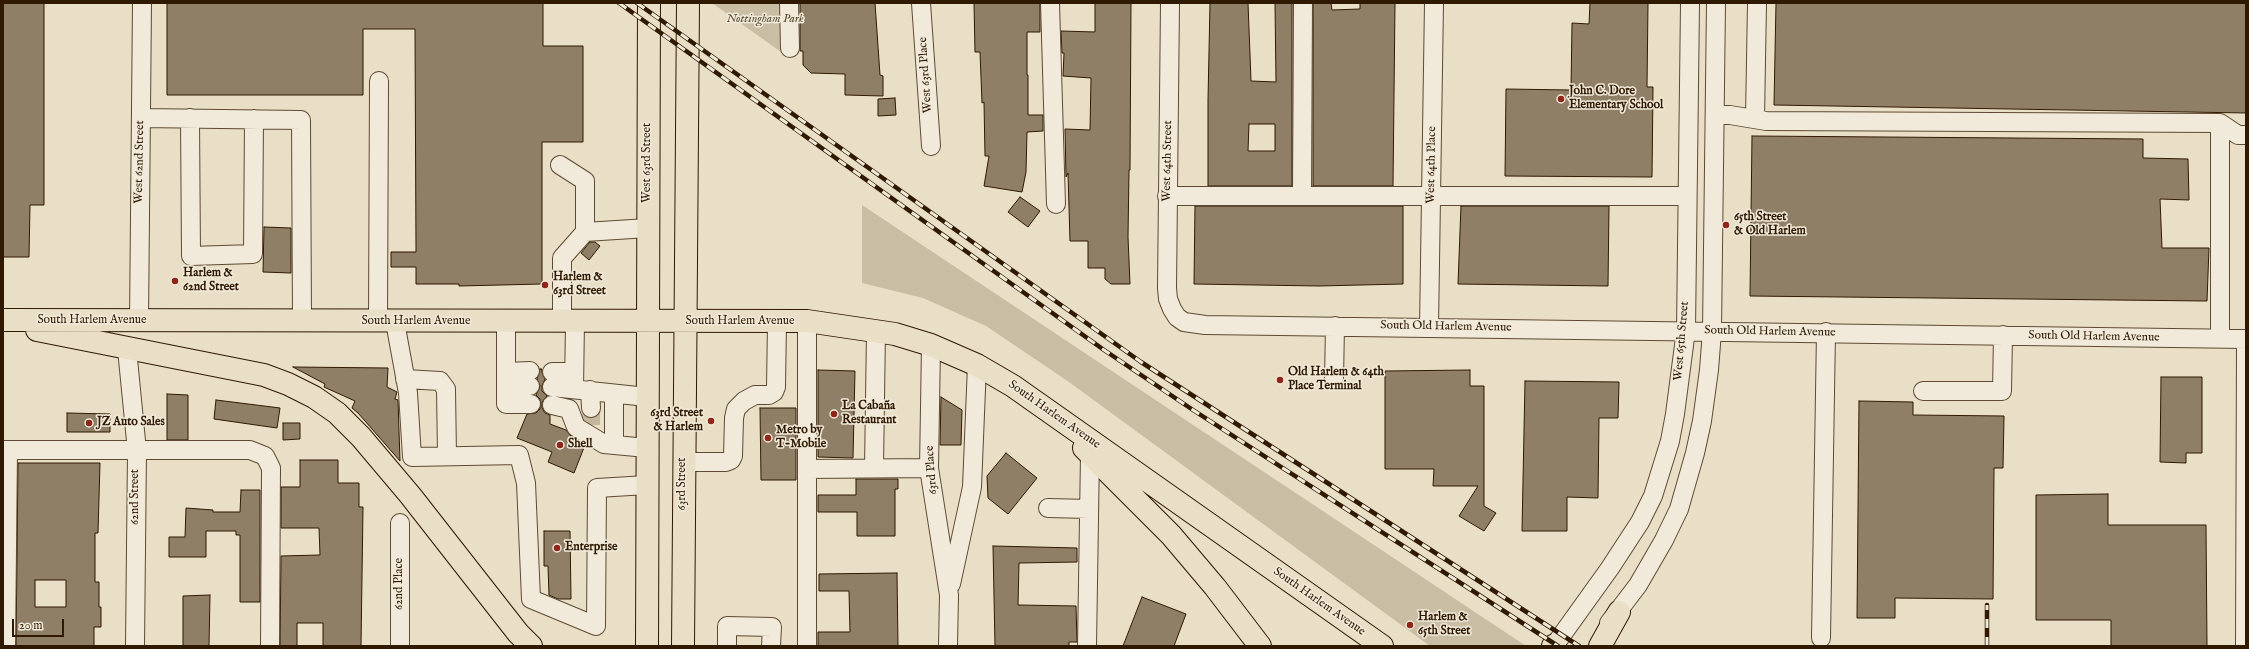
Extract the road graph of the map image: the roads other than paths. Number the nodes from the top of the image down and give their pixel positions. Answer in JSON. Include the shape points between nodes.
{"nodes":[{"id":1,"x":142,"y":3,"type":"edge"},
{"id":2,"x":650,"y":3,"type":"edge"},
{"id":3,"x":688,"y":3,"type":"edge"},
{"id":4,"x":788,"y":3,"type":"edge"},
{"id":5,"x":920,"y":3,"type":"edge"},
{"id":6,"x":1050,"y":3,"type":"edge"},
{"id":7,"x":1170,"y":3,"type":"edge"},
{"id":8,"x":1303,"y":3,"type":"edge"},
{"id":9,"x":1434,"y":3,"type":"edge"},
{"id":10,"x":1690,"y":3,"type":"edge"},
{"id":11,"x":1716,"y":3,"type":"edge"},
{"id":12,"x":1756,"y":3,"type":"edge"},
{"id":13,"x":790,"y":48,"type":"dead end"},
{"id":14,"x":380,"y":82,"type":"dead end"},
{"id":15,"x":1715,"y":115,"type":"junction"},
{"id":16,"x":141,"y":118,"type":"junction"},
{"id":17,"x":190,"y":118,"type":"junction"},
{"id":18,"x":1755,"y":118,"type":"junction"},
{"id":19,"x":254,"y":119,"type":"junction"},
{"id":20,"x":2220,"y":123,"type":"junction"},
{"id":21,"x":2246,"y":135,"type":"edge"},
{"id":22,"x":931,"y":146,"type":"dead end"},
{"id":23,"x":560,"y":166,"type":"dead end"},
{"id":24,"x":1167,"y":196,"type":"junction"},
{"id":25,"x":1302,"y":196,"type":"junction"},
{"id":26,"x":1687,"y":196,"type":"junction"},
{"id":27,"x":1431,"y":197,"type":"junction"},
{"id":28,"x":1056,"y":204,"type":"dead end"},
{"id":29,"x":648,"y":228,"type":"junction"},
{"id":30,"x":585,"y":232,"type":"junction"},
{"id":31,"x":1177,"y":317,"type":"joint"},
{"id":32,"x":3,"y":321,"type":"edge"},
{"id":33,"x":139,"y":321,"type":"junction"},
{"id":34,"x":302,"y":321,"type":"junction"},
{"id":35,"x":386,"y":322,"type":"junction"},
{"id":36,"x":506,"y":322,"type":"junction"},
{"id":37,"x":569,"y":322,"type":"junction"},
{"id":38,"x":684,"y":322,"type":"junction"},
{"id":39,"x":777,"y":322,"type":"junction"},
{"id":40,"x":807,"y":322,"type":"junction"},
{"id":41,"x":647,"y":323,"type":"junction"},
{"id":42,"x":1335,"y":326,"type":"junction"},
{"id":43,"x":1430,"y":327,"type":"junction"},
{"id":44,"x":1686,"y":330,"type":"junction"},
{"id":45,"x":876,"y":331,"type":"junction"},
{"id":46,"x":1712,"y":331,"type":"junction"},
{"id":47,"x":1826,"y":332,"type":"junction"},
{"id":48,"x":2003,"y":335,"type":"junction"},
{"id":49,"x":2220,"y":338,"type":"junction"},
{"id":50,"x":2246,"y":339,"type":"edge"},
{"id":51,"x":931,"y":345,"type":"junction"},
{"id":52,"x":2246,"y":345,"type":"edge"},
{"id":53,"x":127,"y":349,"type":"junction"},
{"id":54,"x":977,"y":365,"type":"junction"},
{"id":55,"x":405,"y":379,"type":"junction"},
{"id":56,"x":506,"y":379,"type":"junction"},
{"id":57,"x":530,"y":379,"type":"dead end"},
{"id":58,"x":552,"y":379,"type":"dead end"},
{"id":59,"x":1334,"y":379,"type":"dead end"},
{"id":60,"x":580,"y":384,"type":"junction"},
{"id":61,"x":1923,"y":391,"type":"dead end"},
{"id":62,"x":614,"y":394,"type":"junction"},
{"id":63,"x":647,"y":397,"type":"junction"},
{"id":64,"x":531,"y":404,"type":"dead end"},
{"id":65,"x":552,"y":405,"type":"dead end"},
{"id":66,"x":1052,"y":413,"type":"junction"},
{"id":67,"x":591,"y":424,"type":"junction"},
{"id":68,"x":614,"y":445,"type":"junction"},
{"id":69,"x":647,"y":448,"type":"junction"},
{"id":70,"x":5,"y":450,"type":"edge"},
{"id":71,"x":136,"y":451,"type":"junction"},
{"id":72,"x":1090,"y":454,"type":"junction"},
{"id":73,"x":447,"y":456,"type":"junction"},
{"id":74,"x":683,"y":462,"type":"junction"},
{"id":75,"x":874,"y":468,"type":"junction"},
{"id":76,"x":929,"y":468,"type":"junction"},
{"id":77,"x":807,"y":469,"type":"junction"},
{"id":78,"x":647,"y":485,"type":"junction"},
{"id":79,"x":1048,"y":508,"type":"dead end"},
{"id":80,"x":1089,"y":509,"type":"junction"},
{"id":81,"x":400,"y":523,"type":"dead end"},
{"id":82,"x":949,"y":595,"type":"junction"},
{"id":83,"x":1619,"y":612,"type":"junction"},
{"id":84,"x":683,"y":619,"type":"junction"},
{"id":85,"x":1821,"y":638,"type":"dead end"},
{"id":86,"x":6,"y":646,"type":"edge"},
{"id":87,"x":135,"y":646,"type":"edge"},
{"id":88,"x":270,"y":646,"type":"edge"},
{"id":89,"x":400,"y":646,"type":"edge"},
{"id":90,"x":531,"y":646,"type":"edge"},
{"id":91,"x":647,"y":646,"type":"edge"},
{"id":92,"x":670,"y":646,"type":"edge"},
{"id":93,"x":682,"y":646,"type":"edge"},
{"id":94,"x":727,"y":646,"type":"edge"},
{"id":95,"x":771,"y":646,"type":"edge"},
{"id":96,"x":807,"y":646,"type":"edge"},
{"id":97,"x":948,"y":646,"type":"edge"},
{"id":98,"x":1087,"y":646,"type":"edge"},
{"id":99,"x":1260,"y":646,"type":"edge"},
{"id":100,"x":1382,"y":646,"type":"edge"},
{"id":101,"x":1554,"y":646,"type":"edge"},
{"id":102,"x":1589,"y":646,"type":"edge"},
{"id":103,"x":1600,"y":646,"type":"edge"},
{"id":104,"x":2245,"y":646,"type":"edge"}],
"edges":[{"from":1,"to":16,"type":"street","name":"West 62nd Street"},
{"from":2,"to":29,"type":"main road","name":"West 63rd Street"},
{"from":3,"to":38,"type":"main road"},
{"from":4,"to":13,"type":"street"},
{"from":5,"to":22,"type":"street","name":"West 63rd Place"},
{"from":6,"to":28,"type":"street"},
{"from":7,"to":24,"type":"street","name":"West 64th Street"},
{"from":8,"to":25,"type":"street"},
{"from":9,"to":27,"type":"street","name":"West 64th Place"},
{"from":10,"to":26,"type":"street","name":"West 65th Street"},
{"from":11,"to":15,"type":"street"},
{"from":12,"to":18,"type":"street"},
{"from":14,"to":35,"type":"street"},
{"from":15,"to":18,"type":"street"},
{"from":15,"to":46,"type":"street"},
{"from":16,"to":17,"type":"street"},
{"from":16,"to":33,"type":"street","name":"West 62nd Street"},
{"from":17,"to":19,"type":"street"},
{"from":17,"to":19,"type":"street","via":[[191,256],[254,254]]},
{"from":18,"to":20,"type":"street","via":[[1766,121]]},
{"from":19,"to":34,"type":"street","via":[[301,120]]},
{"from":20,"to":21,"type":"street","via":[[2238,134]]},
{"from":20,"to":49,"type":"street"},
{"from":23,"to":30,"type":"street","via":[[585,181]]},
{"from":24,"to":25,"type":"street"},
{"from":24,"to":31,"type":"street","name":"West 64th Street","via":[[1168,299]]},
{"from":25,"to":27,"type":"street"},
{"from":26,"to":27,"type":"street"},
{"from":26,"to":44,"type":"street","name":"West 65th Street"},
{"from":27,"to":43,"type":"street","name":"West 64th Place"},
{"from":29,"to":30,"type":"street"},
{"from":29,"to":41,"type":"main road","name":"West 63rd Street"},
{"from":30,"to":37,"type":"street","via":[[562,258]]},
{"from":31,"to":42,"type":"street","name":"South Old Harlem Avenue","via":[[1184,322],[1205,326]]},
{"from":32,"to":33,"type":"main road","name":"South Harlem Avenue"},
{"from":32,"to":53,"type":"main road"},
{"from":33,"to":34,"type":"main road","name":"South Harlem Avenue"},
{"from":34,"to":35,"type":"main road","name":"South Harlem Avenue"},
{"from":35,"to":36,"type":"main road","name":"South Harlem Avenue"},
{"from":35,"to":55,"type":"street"},
{"from":36,"to":37,"type":"main road","name":"South Harlem Avenue"},
{"from":36,"to":56,"type":"street"},
{"from":37,"to":41,"type":"main road","name":"South Harlem Avenue"},
{"from":37,"to":60,"type":"street"},
{"from":38,"to":39,"type":"main road","name":"South Harlem Avenue"},
{"from":38,"to":41,"type":"main road","name":"South Harlem Avenue"},
{"from":38,"to":74,"type":"main road","name":"63rd Street"},
{"from":39,"to":40,"type":"main road","name":"South Harlem Avenue"},
{"from":39,"to":74,"type":"street","via":[[776,387],[769,395],[755,395],[736,409],[731,460]]},
{"from":40,"to":45,"type":"main road","name":"South Harlem Avenue"},
{"from":40,"to":77,"type":"street"},
{"from":41,"to":63,"type":"main road"},
{"from":42,"to":43,"type":"street","name":"South Old Harlem Avenue"},
{"from":42,"to":59,"type":"street"},
{"from":43,"to":44,"type":"street","name":"South Old Harlem Avenue"},
{"from":44,"to":46,"type":"street","name":"South Old Harlem Avenue"},
{"from":44,"to":101,"type":"street","name":"West 65th Street","via":[[1670,440],[1653,496],[1621,552]]},
{"from":45,"to":51,"type":"main road","name":"South Harlem Avenue"},
{"from":45,"to":75,"type":"street"},
{"from":46,"to":47,"type":"street","name":"South Old Harlem Avenue"},
{"from":46,"to":83,"type":"street","via":[[1702,421],[1679,509],[1664,540]]},
{"from":47,"to":48,"type":"street","name":"South Old Harlem Avenue"},
{"from":47,"to":85,"type":"street"},
{"from":48,"to":49,"type":"street","name":"South Old Harlem Avenue"},
{"from":48,"to":61,"type":"street","via":[[2002,392]]},
{"from":49,"to":50,"type":"street","name":"South Old Harlem Avenue"},
{"from":51,"to":54,"type":"main road","name":"South Harlem Avenue"},
{"from":51,"to":76,"type":"street","name":"63rd Place"},
{"from":52,"to":104,"type":"street"},
{"from":53,"to":71,"type":"street","name":"62nd Street"},
{"from":53,"to":90,"type":"main road","via":[[264,376],[288,384],[337,413],[410,495],[518,633]]},
{"from":54,"to":66,"type":"main road","name":"South Harlem Avenue"},
{"from":54,"to":82,"type":"street","name":"63rd Place","via":[[972,486]]},
{"from":55,"to":73,"type":"street","via":[[440,381],[446,389]]},
{"from":55,"to":73,"type":"street","via":[[412,457]]},
{"from":56,"to":57,"type":"street"},
{"from":56,"to":64,"type":"street","via":[[506,404]]},
{"from":58,"to":60,"type":"street"},
{"from":60,"to":62,"type":"street"},
{"from":60,"to":67,"type":"street"},
{"from":62,"to":63,"type":"street"},
{"from":62,"to":68,"type":"street"},
{"from":63,"to":69,"type":"main road"},
{"from":65,"to":67,"type":"street","via":[[569,409],[576,427]]},
{"from":66,"to":72,"type":"main road"},
{"from":66,"to":100,"type":"main road","name":"South Harlem Avenue"},
{"from":67,"to":68,"type":"street","via":[[604,444]]},
{"from":68,"to":69,"type":"street"},
{"from":69,"to":78,"type":"main road"},
{"from":70,"to":71,"type":"street"},
{"from":70,"to":86,"type":"street"},
{"from":71,"to":87,"type":"street","name":"62nd Street"},
{"from":71,"to":88,"type":"street","via":[[250,450],[265,456],[269,462]]},
{"from":72,"to":80,"type":"street"},
{"from":72,"to":99,"type":"main road","via":[[1171,535]]},
{"from":73,"to":78,"type":"street","via":[[519,455],[526,483],[531,599],[596,626],[597,488]]},
{"from":74,"to":84,"type":"main road","name":"63rd Street"},
{"from":75,"to":76,"type":"street"},
{"from":75,"to":77,"type":"street"},
{"from":76,"to":82,"type":"street","name":"63rd Place"},
{"from":77,"to":96,"type":"street"},
{"from":78,"to":91,"type":"main road"},
{"from":79,"to":80,"type":"street"},
{"from":80,"to":98,"type":"street"},
{"from":81,"to":89,"type":"street","name":"62nd Place"},
{"from":82,"to":97,"type":"street","name":"63rd Place"},
{"from":83,"to":102,"type":"street"},
{"from":83,"to":103,"type":"main road"},
{"from":84,"to":92,"type":"main road"},
{"from":84,"to":93,"type":"main road","name":"63rd Street"},
{"from":94,"to":95,"type":"street","via":[[727,626],[772,627]]}]}
